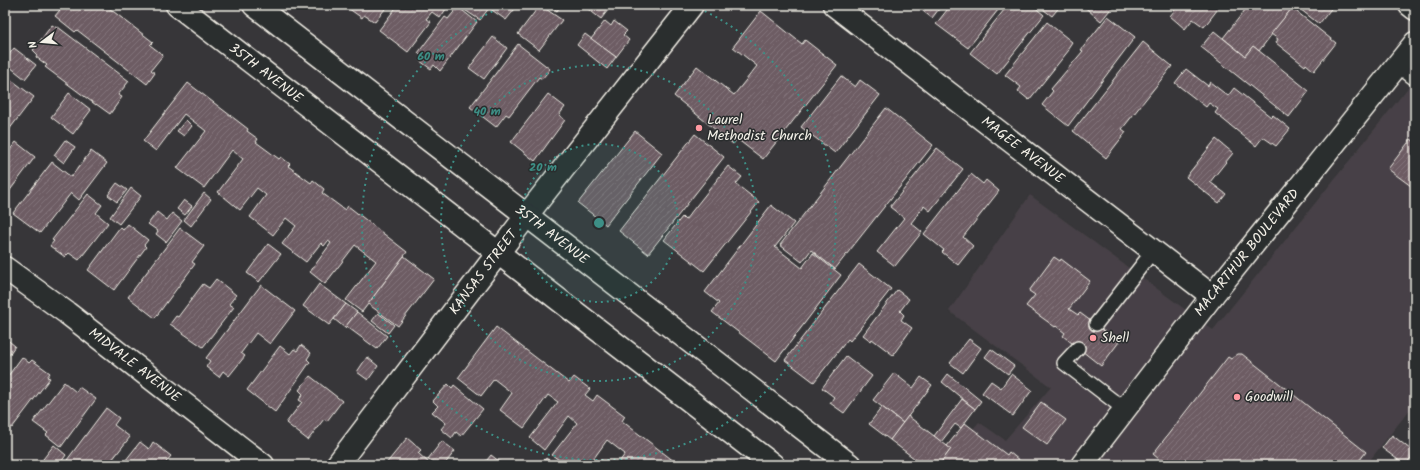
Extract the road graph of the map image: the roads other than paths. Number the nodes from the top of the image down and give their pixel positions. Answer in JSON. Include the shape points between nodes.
{"nodes":[{"id":1,"x":177,"y":5,"type":"edge"},
{"id":2,"x":254,"y":5,"type":"edge"},
{"id":3,"x":692,"y":5,"type":"edge"},
{"id":4,"x":834,"y":5,"type":"edge"},
{"id":5,"x":1410,"y":5,"type":"edge"},
{"id":6,"x":1415,"y":9,"type":"edge"},
{"id":7,"x":1415,"y":43,"type":"edge"},
{"id":8,"x":1397,"y":65,"type":"junction"},
{"id":9,"x":1415,"y":79,"type":"edge"},
{"id":10,"x":527,"y":215,"type":"junction"},
{"id":11,"x":1153,"y":250,"type":"junction"},
{"id":12,"x":498,"y":253,"type":"junction"},
{"id":13,"x":5,"y":268,"type":"edge"},
{"id":14,"x":1212,"y":296,"type":"junction"},
{"id":15,"x":1096,"y":324,"type":"dead end"},
{"id":16,"x":1078,"y":348,"type":"dead end"},
{"id":17,"x":1124,"y":409,"type":"junction"},
{"id":18,"x":263,"y":465,"type":"edge"},
{"id":19,"x":336,"y":465,"type":"edge"},
{"id":20,"x":773,"y":465,"type":"edge"},
{"id":21,"x":850,"y":465,"type":"edge"},
{"id":22,"x":1082,"y":465,"type":"edge"}],
"edges":[{"from":1,"to":12,"type":"main road","name":"35TH AVENUE"},
{"from":2,"to":10,"type":"main road","name":"35TH AVENUE"},
{"from":3,"to":10,"type":"main road","name":"KANSAS STREET"},
{"from":4,"to":11,"type":"main road","name":"MAGEE AVENUE"},
{"from":5,"to":6,"type":"main road"},
{"from":7,"to":8,"type":"main road","name":"MACARTHUR BOULEVARD"},
{"from":8,"to":9,"type":"lane"},
{"from":8,"to":14,"type":"main road","name":"MACARTHUR BOULEVARD"},
{"from":10,"to":12,"type":"main road","name":"KANSAS STREET"},
{"from":10,"to":21,"type":"main road","name":"35TH AVENUE"},
{"from":11,"to":14,"type":"main road","name":"MAGEE AVENUE"},
{"from":11,"to":15,"type":"lane"},
{"from":12,"to":19,"type":"main road","name":"KANSAS STREET"},
{"from":12,"to":20,"type":"main road","name":"35TH AVENUE"},
{"from":13,"to":18,"type":"main road","name":"MIDVALE AVENUE"},
{"from":14,"to":17,"type":"main road","name":"MACARTHUR BOULEVARD"},
{"from":16,"to":17,"type":"lane","via":[[1064,363]]},
{"from":17,"to":22,"type":"main road","name":"MACARTHUR BOULEVARD"}]}
